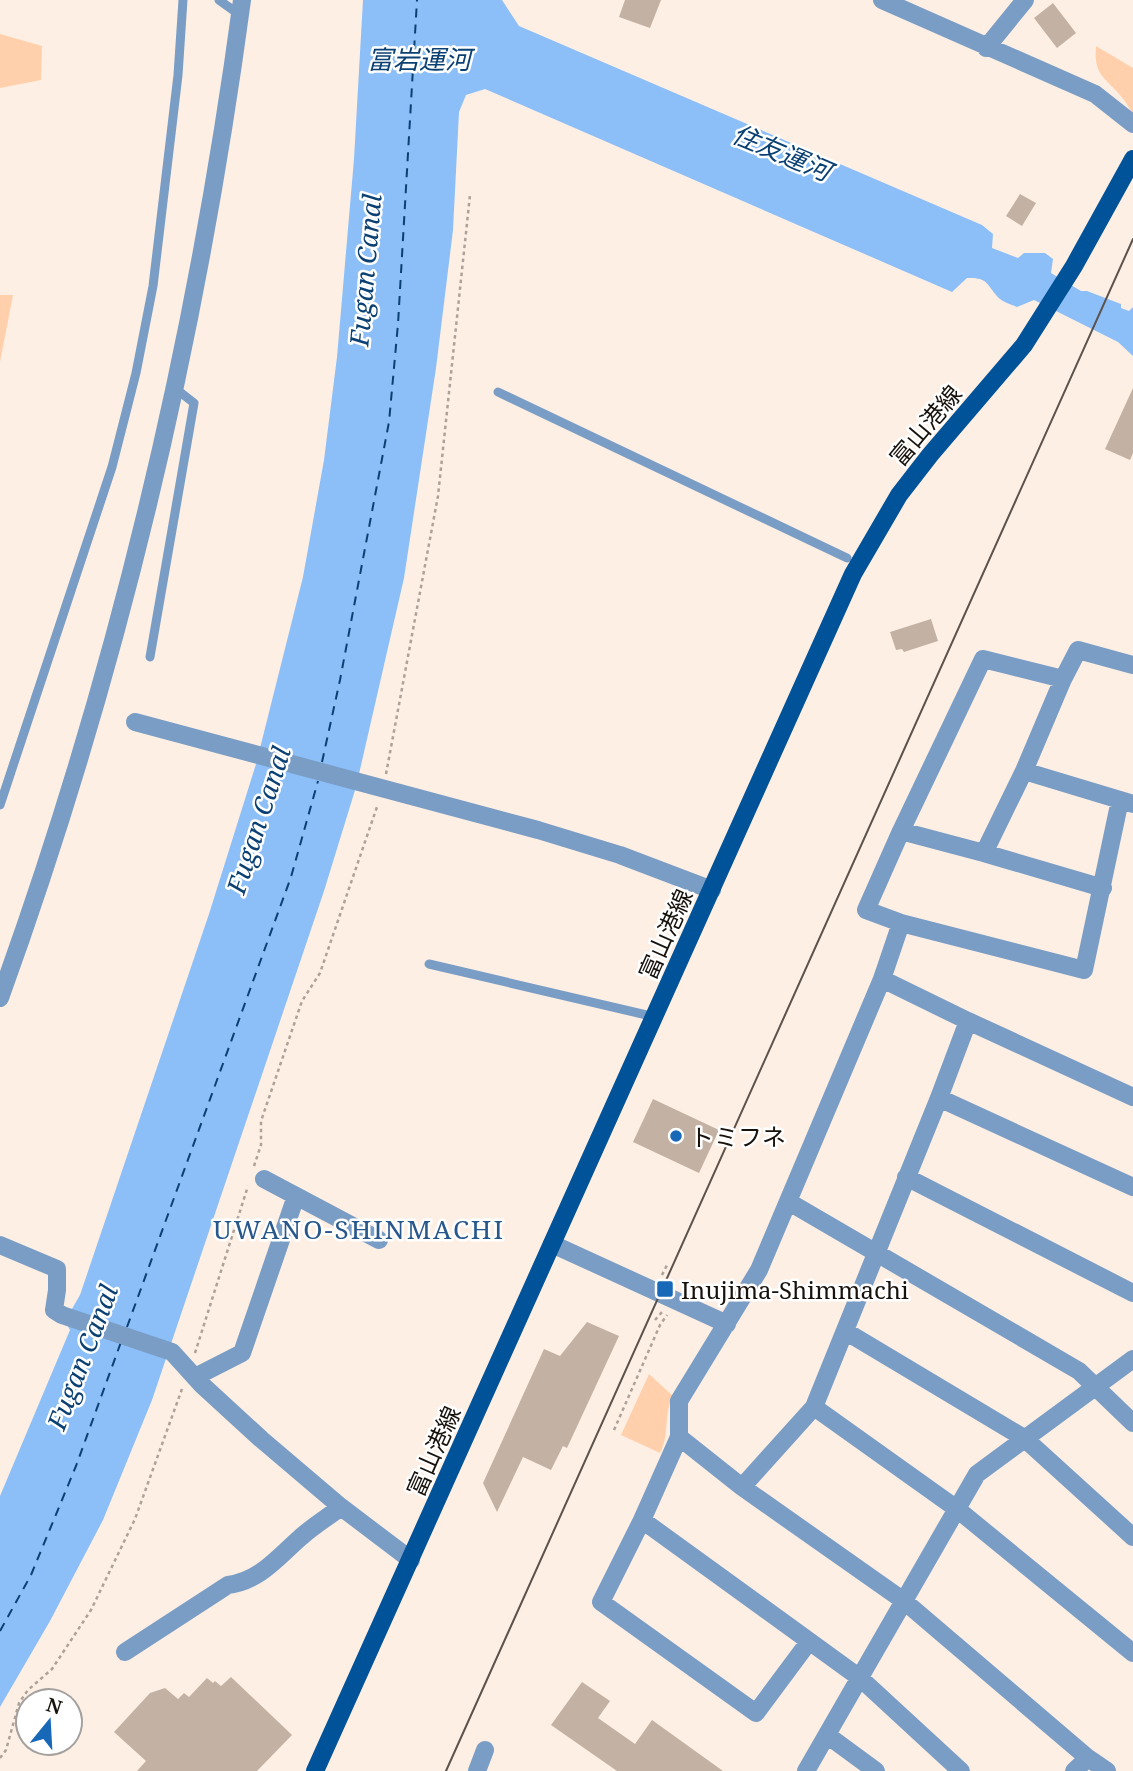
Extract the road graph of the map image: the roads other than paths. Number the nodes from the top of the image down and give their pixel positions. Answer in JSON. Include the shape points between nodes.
{"nodes":[{"id":1,"x":183,"y":0,"type":"edge"},
{"id":2,"x":219,"y":0,"type":"edge"},
{"id":3,"x":882,"y":0,"type":"edge"},
{"id":4,"x":1025,"y":0,"type":"edge"},
{"id":5,"x":241,"y":7,"type":"edge"},
{"id":6,"x":986,"y":48,"type":"junction"},
{"id":7,"x":1133,"y":124,"type":"edge"},
{"id":8,"x":1133,"y":159,"type":"edge"},
{"id":9,"x":176,"y":389,"type":"junction"},
{"id":10,"x":498,"y":392,"type":"dead end"},
{"id":11,"x":846,"y":558,"type":"dead end"},
{"id":12,"x":150,"y":657,"type":"dead end"},
{"id":13,"x":1133,"y":665,"type":"edge"},
{"id":14,"x":1063,"y":679,"type":"junction"},
{"id":15,"x":135,"y":722,"type":"dead end"},
{"id":16,"x":1024,"y":771,"type":"junction"},
{"id":17,"x":1126,"y":802,"type":"edge"},
{"id":18,"x":0,"y":805,"type":"edge"},
{"id":19,"x":901,"y":831,"type":"junction"},
{"id":20,"x":984,"y":853,"type":"junction"},
{"id":21,"x":1103,"y":888,"type":"junction"},
{"id":22,"x":712,"y":890,"type":"junction"},
{"id":23,"x":901,"y":923,"type":"junction"},
{"id":24,"x":429,"y":964,"type":"dead end"},
{"id":25,"x":882,"y":979,"type":"junction"},
{"id":26,"x":0,"y":998,"type":"edge"},
{"id":27,"x":655,"y":1017,"type":"junction"},
{"id":28,"x":968,"y":1021,"type":"junction"},
{"id":29,"x":1132,"y":1094,"type":"edge"},
{"id":30,"x":939,"y":1098,"type":"junction"},
{"id":31,"x":255,"y":1177,"type":"road end"},
{"id":32,"x":906,"y":1177,"type":"junction"},
{"id":33,"x":1133,"y":1187,"type":"edge"},
{"id":34,"x":296,"y":1196,"type":"junction"},
{"id":35,"x":789,"y":1202,"type":"junction"},
{"id":36,"x":379,"y":1241,"type":"dead end"},
{"id":37,"x":552,"y":1244,"type":"junction"},
{"id":38,"x":0,"y":1245,"type":"edge"},
{"id":39,"x":877,"y":1252,"type":"junction"},
{"id":40,"x":1133,"y":1293,"type":"edge"},
{"id":41,"x":727,"y":1324,"type":"junction"},
{"id":42,"x":845,"y":1331,"type":"junction"},
{"id":43,"x":1133,"y":1359,"type":"edge"},
{"id":44,"x":192,"y":1373,"type":"junction"},
{"id":45,"x":1095,"y":1388,"type":"junction"},
{"id":46,"x":814,"y":1407,"type":"junction"},
{"id":47,"x":1133,"y":1423,"type":"edge"},
{"id":48,"x":679,"y":1437,"type":"junction"},
{"id":49,"x":1024,"y":1438,"type":"junction"},
{"id":50,"x":742,"y":1487,"type":"junction"},
{"id":51,"x":341,"y":1507,"type":"junction"},
{"id":52,"x":957,"y":1509,"type":"junction"},
{"id":53,"x":642,"y":1520,"type":"junction"},
{"id":54,"x":1133,"y":1537,"type":"edge"},
{"id":55,"x":411,"y":1560,"type":"junction"},
{"id":56,"x":904,"y":1601,"type":"junction"},
{"id":57,"x":808,"y":1643,"type":"junction"},
{"id":58,"x":125,"y":1652,"type":"dead end"},
{"id":59,"x":1133,"y":1653,"type":"edge"},
{"id":60,"x":860,"y":1678,"type":"junction"},
{"id":61,"x":827,"y":1735,"type":"junction"},
{"id":62,"x":485,"y":1750,"type":"dead end"},
{"id":63,"x":1088,"y":1758,"type":"junction"},
{"id":64,"x":956,"y":1769,"type":"edge"},
{"id":65,"x":315,"y":1771,"type":"edge"},
{"id":66,"x":477,"y":1771,"type":"edge"},
{"id":67,"x":806,"y":1771,"type":"edge"},
{"id":68,"x":876,"y":1771,"type":"edge"},
{"id":69,"x":1074,"y":1771,"type":"edge"},
{"id":70,"x":1107,"y":1771,"type":"edge"}],
"edges":[{"from":1,"to":18,"type":"lane","via":[[153,286],[136,373],[112,467]]},
{"from":2,"to":5,"type":"lane"},
{"from":3,"to":6,"type":"street"},
{"from":4,"to":6,"type":"street"},
{"from":5,"to":9,"type":"street"},
{"from":6,"to":7,"type":"street","via":[[1095,94]]},
{"from":8,"to":22,"type":"main road","name":"富山港線","via":[[1043,317],[922,465],[874,535]]},
{"from":9,"to":12,"type":"lane","via":[[194,403]]},
{"from":9,"to":26,"type":"street","via":[[133,571],[73,786]]},
{"from":10,"to":11,"type":"lane"},
{"from":13,"to":14,"type":"street","via":[[1078,650]]},
{"from":14,"to":16,"type":"street"},
{"from":14,"to":19,"type":"street","via":[[983,659]]},
{"from":15,"to":22,"type":"street","via":[[608,852]]},
{"from":16,"to":17,"type":"street"},
{"from":16,"to":20,"type":"street"},
{"from":17,"to":21,"type":"street"},
{"from":19,"to":20,"type":"street"},
{"from":19,"to":23,"type":"street","via":[[866,910]]},
{"from":20,"to":21,"type":"street"},
{"from":21,"to":23,"type":"street","via":[[1084,970]]},
{"from":22,"to":27,"type":"main road","name":"富山港線"},
{"from":23,"to":25,"type":"street"},
{"from":24,"to":27,"type":"lane"},
{"from":25,"to":28,"type":"street"},
{"from":25,"to":35,"type":"street"},
{"from":27,"to":37,"type":"main road","name":"富山港線"},
{"from":28,"to":29,"type":"street"},
{"from":28,"to":30,"type":"street"},
{"from":30,"to":32,"type":"street"},
{"from":30,"to":33,"type":"street"},
{"from":31,"to":34,"type":"street"},
{"from":32,"to":39,"type":"street"},
{"from":32,"to":40,"type":"street"},
{"from":34,"to":36,"type":"street"},
{"from":34,"to":44,"type":"street","via":[[242,1353]]},
{"from":35,"to":39,"type":"street"},
{"from":35,"to":41,"type":"street","via":[[759,1270]]},
{"from":37,"to":41,"type":"street"},
{"from":37,"to":55,"type":"main road","name":"富山港線"},
{"from":38,"to":44,"type":"street","via":[[57,1269],[54,1310],[172,1352]]},
{"from":39,"to":42,"type":"street"},
{"from":39,"to":45,"type":"street","via":[[1079,1371]]},
{"from":41,"to":48,"type":"street","via":[[679,1401]]},
{"from":42,"to":46,"type":"street"},
{"from":42,"to":49,"type":"street"},
{"from":43,"to":45,"type":"street"},
{"from":44,"to":51,"type":"street"},
{"from":45,"to":47,"type":"street"},
{"from":45,"to":49,"type":"street"},
{"from":46,"to":50,"type":"street"},
{"from":46,"to":52,"type":"street"},
{"from":48,"to":50,"type":"street"},
{"from":48,"to":53,"type":"street"},
{"from":49,"to":52,"type":"street","via":[[977,1474]]},
{"from":49,"to":54,"type":"street"},
{"from":50,"to":56,"type":"street"},
{"from":51,"to":55,"type":"street"},
{"from":51,"to":58,"type":"street","via":[[244,1583],[228,1585]]},
{"from":52,"to":56,"type":"street"},
{"from":52,"to":59,"type":"street"},
{"from":53,"to":57,"type":"street"},
{"from":53,"to":57,"type":"street","via":[[601,1602],[756,1713]]},
{"from":55,"to":65,"type":"main road","name":"富山港線"},
{"from":56,"to":60,"type":"street"},
{"from":56,"to":63,"type":"street"},
{"from":57,"to":60,"type":"street"},
{"from":60,"to":61,"type":"street"},
{"from":60,"to":64,"type":"street"},
{"from":61,"to":67,"type":"street"},
{"from":61,"to":68,"type":"street"},
{"from":62,"to":66,"type":"street"},
{"from":63,"to":69,"type":"street"},
{"from":63,"to":70,"type":"street"}]}
